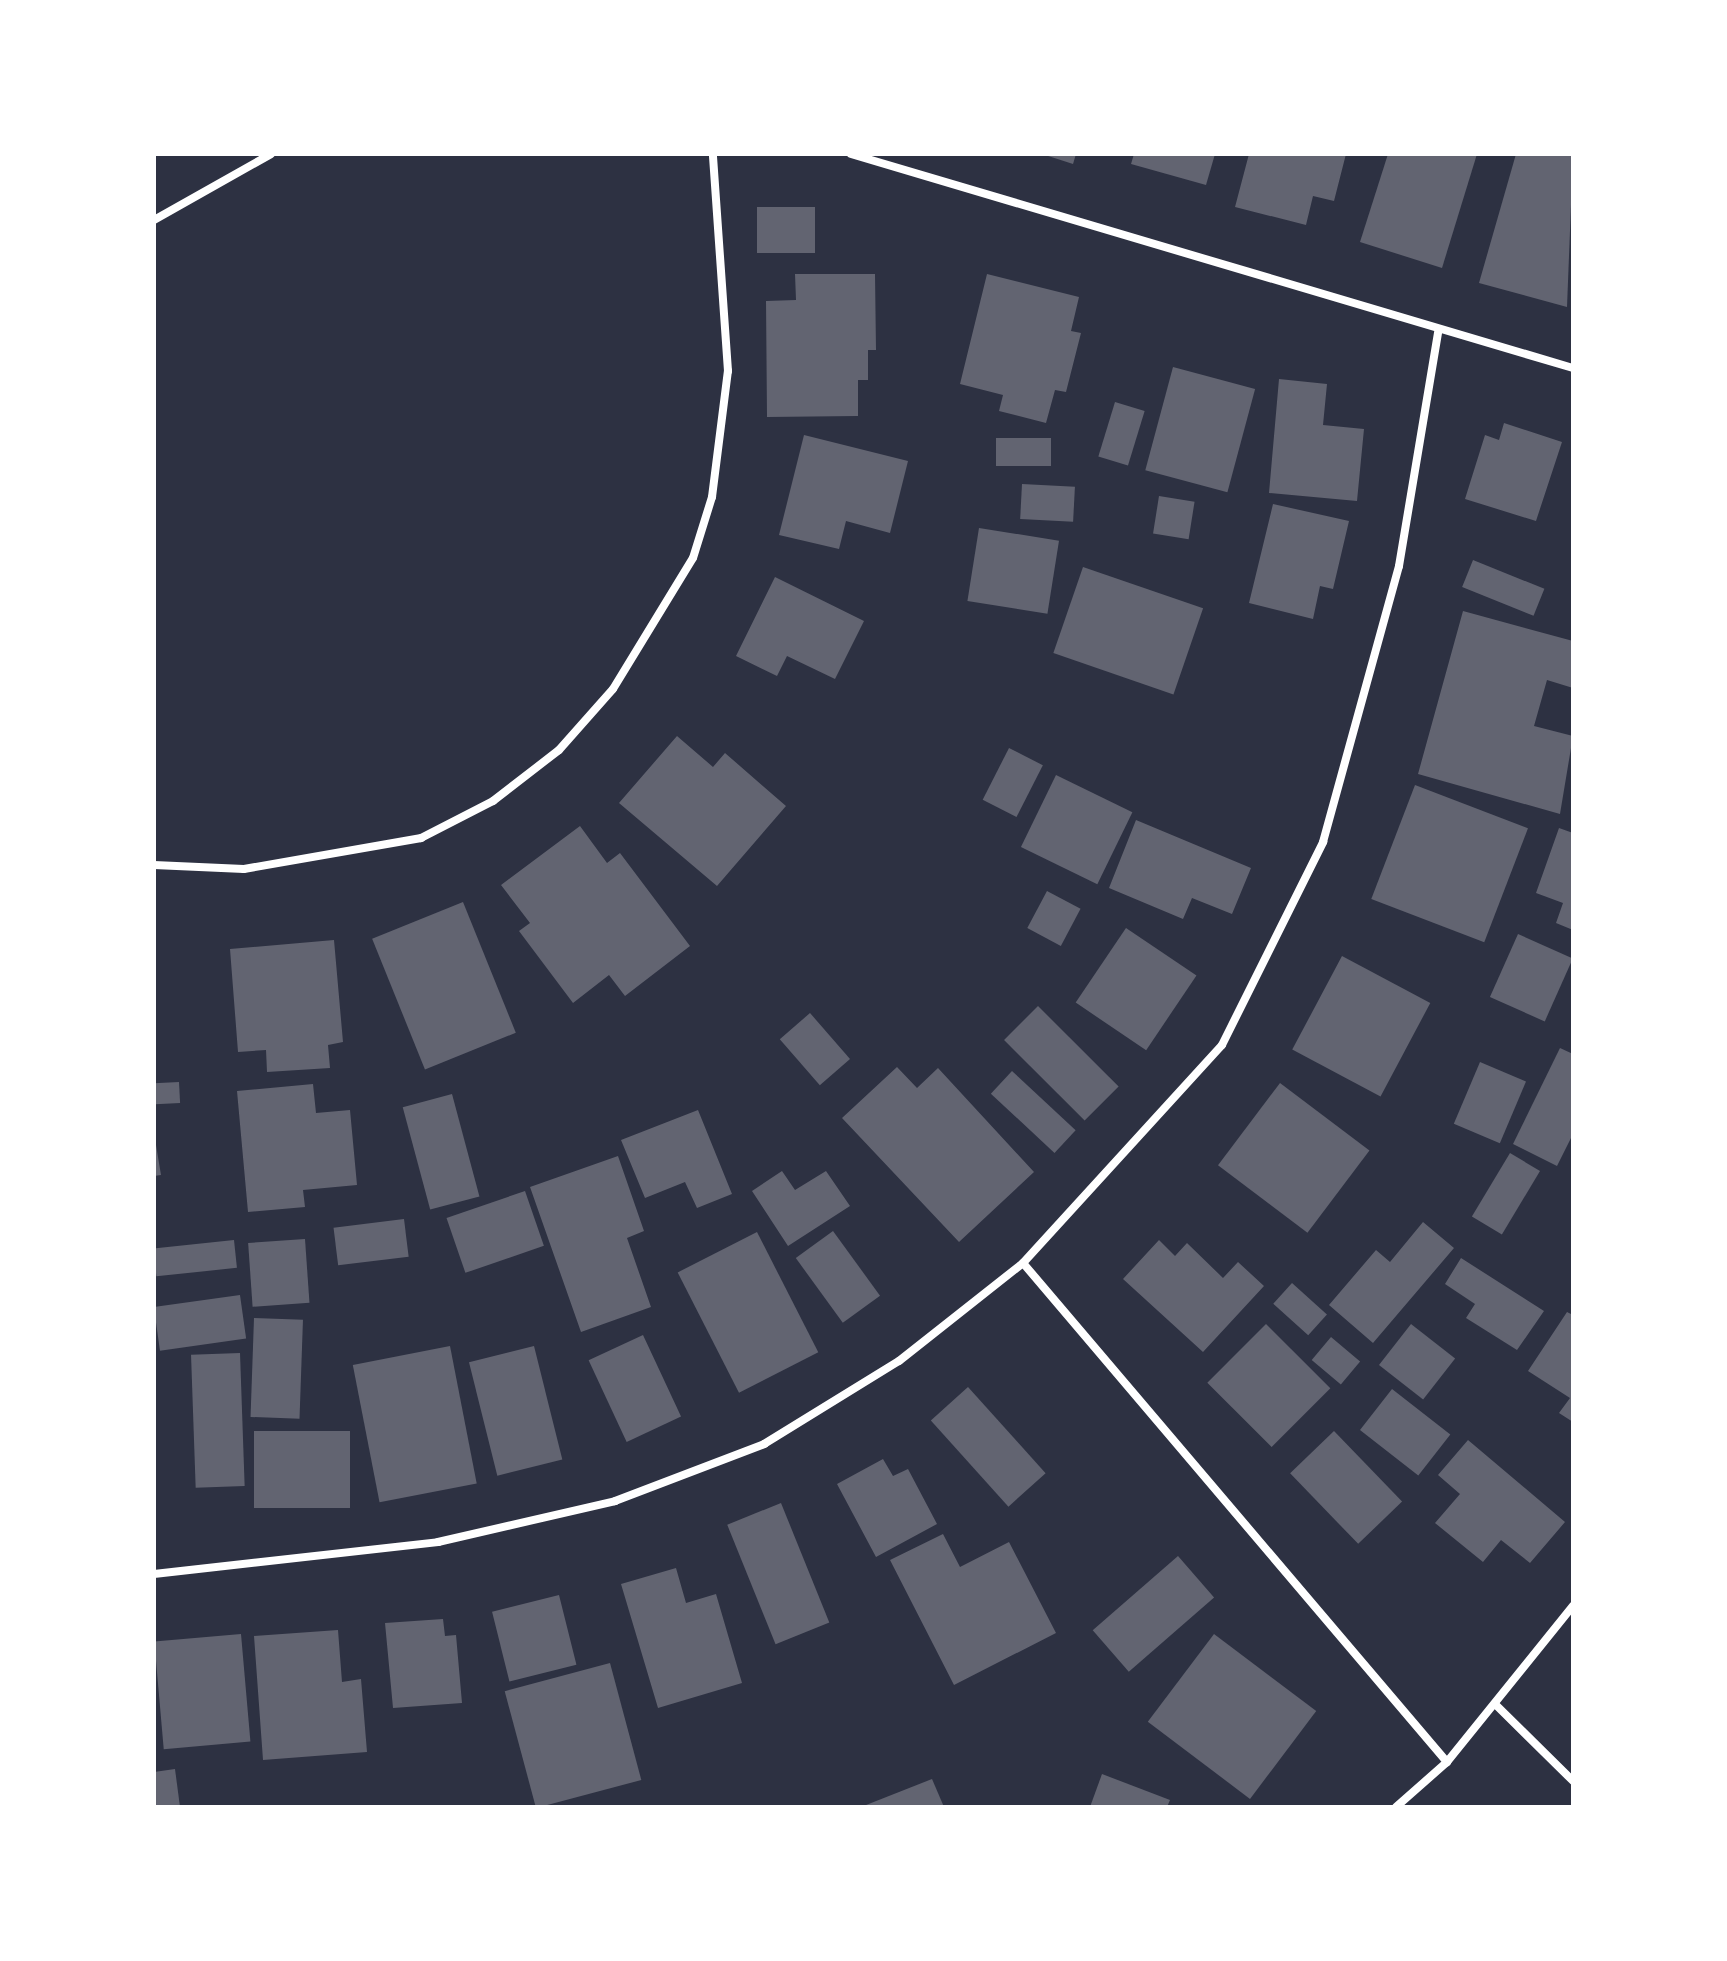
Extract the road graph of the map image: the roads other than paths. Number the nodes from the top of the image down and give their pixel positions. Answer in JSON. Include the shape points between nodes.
{"nodes":[{"id":1,"x":271,"y":154,"type":"edge"},
{"id":2,"x":713,"y":154,"type":"edge"},
{"id":3,"x":851,"y":154,"type":"edge"},
{"id":4,"x":154,"y":220,"type":"edge"},
{"id":5,"x":1438,"y":332,"type":"junction"},
{"id":6,"x":1573,"y":368,"type":"edge"},
{"id":7,"x":154,"y":865,"type":"edge"},
{"id":8,"x":1023,"y":1263,"type":"junction"},
{"id":9,"x":154,"y":1574,"type":"edge"},
{"id":10,"x":1573,"y":1606,"type":"edge"},
{"id":11,"x":1495,"y":1704,"type":"junction"},
{"id":12,"x":1447,"y":1762,"type":"junction"},
{"id":13,"x":1573,"y":1781,"type":"edge"},
{"id":14,"x":1396,"y":1807,"type":"edge"}],
"edges":[{"from":1,"to":4,"type":"street"},
{"from":2,"to":7,"type":"street","via":[[728,371],[712,497],[693,558],[613,689],[559,750],[493,801],[421,838],[244,869]]},
{"from":3,"to":5,"type":"street"},
{"from":5,"to":6,"type":"street"},
{"from":5,"to":8,"type":"street","via":[[1399,566],[1323,842],[1222,1045]]},
{"from":8,"to":9,"type":"street","via":[[899,1361],[764,1444],[615,1501],[438,1542]]},
{"from":8,"to":12,"type":"street"},
{"from":10,"to":11,"type":"street"},
{"from":11,"to":12,"type":"street"},
{"from":11,"to":13,"type":"street"},
{"from":12,"to":14,"type":"street"}]}
